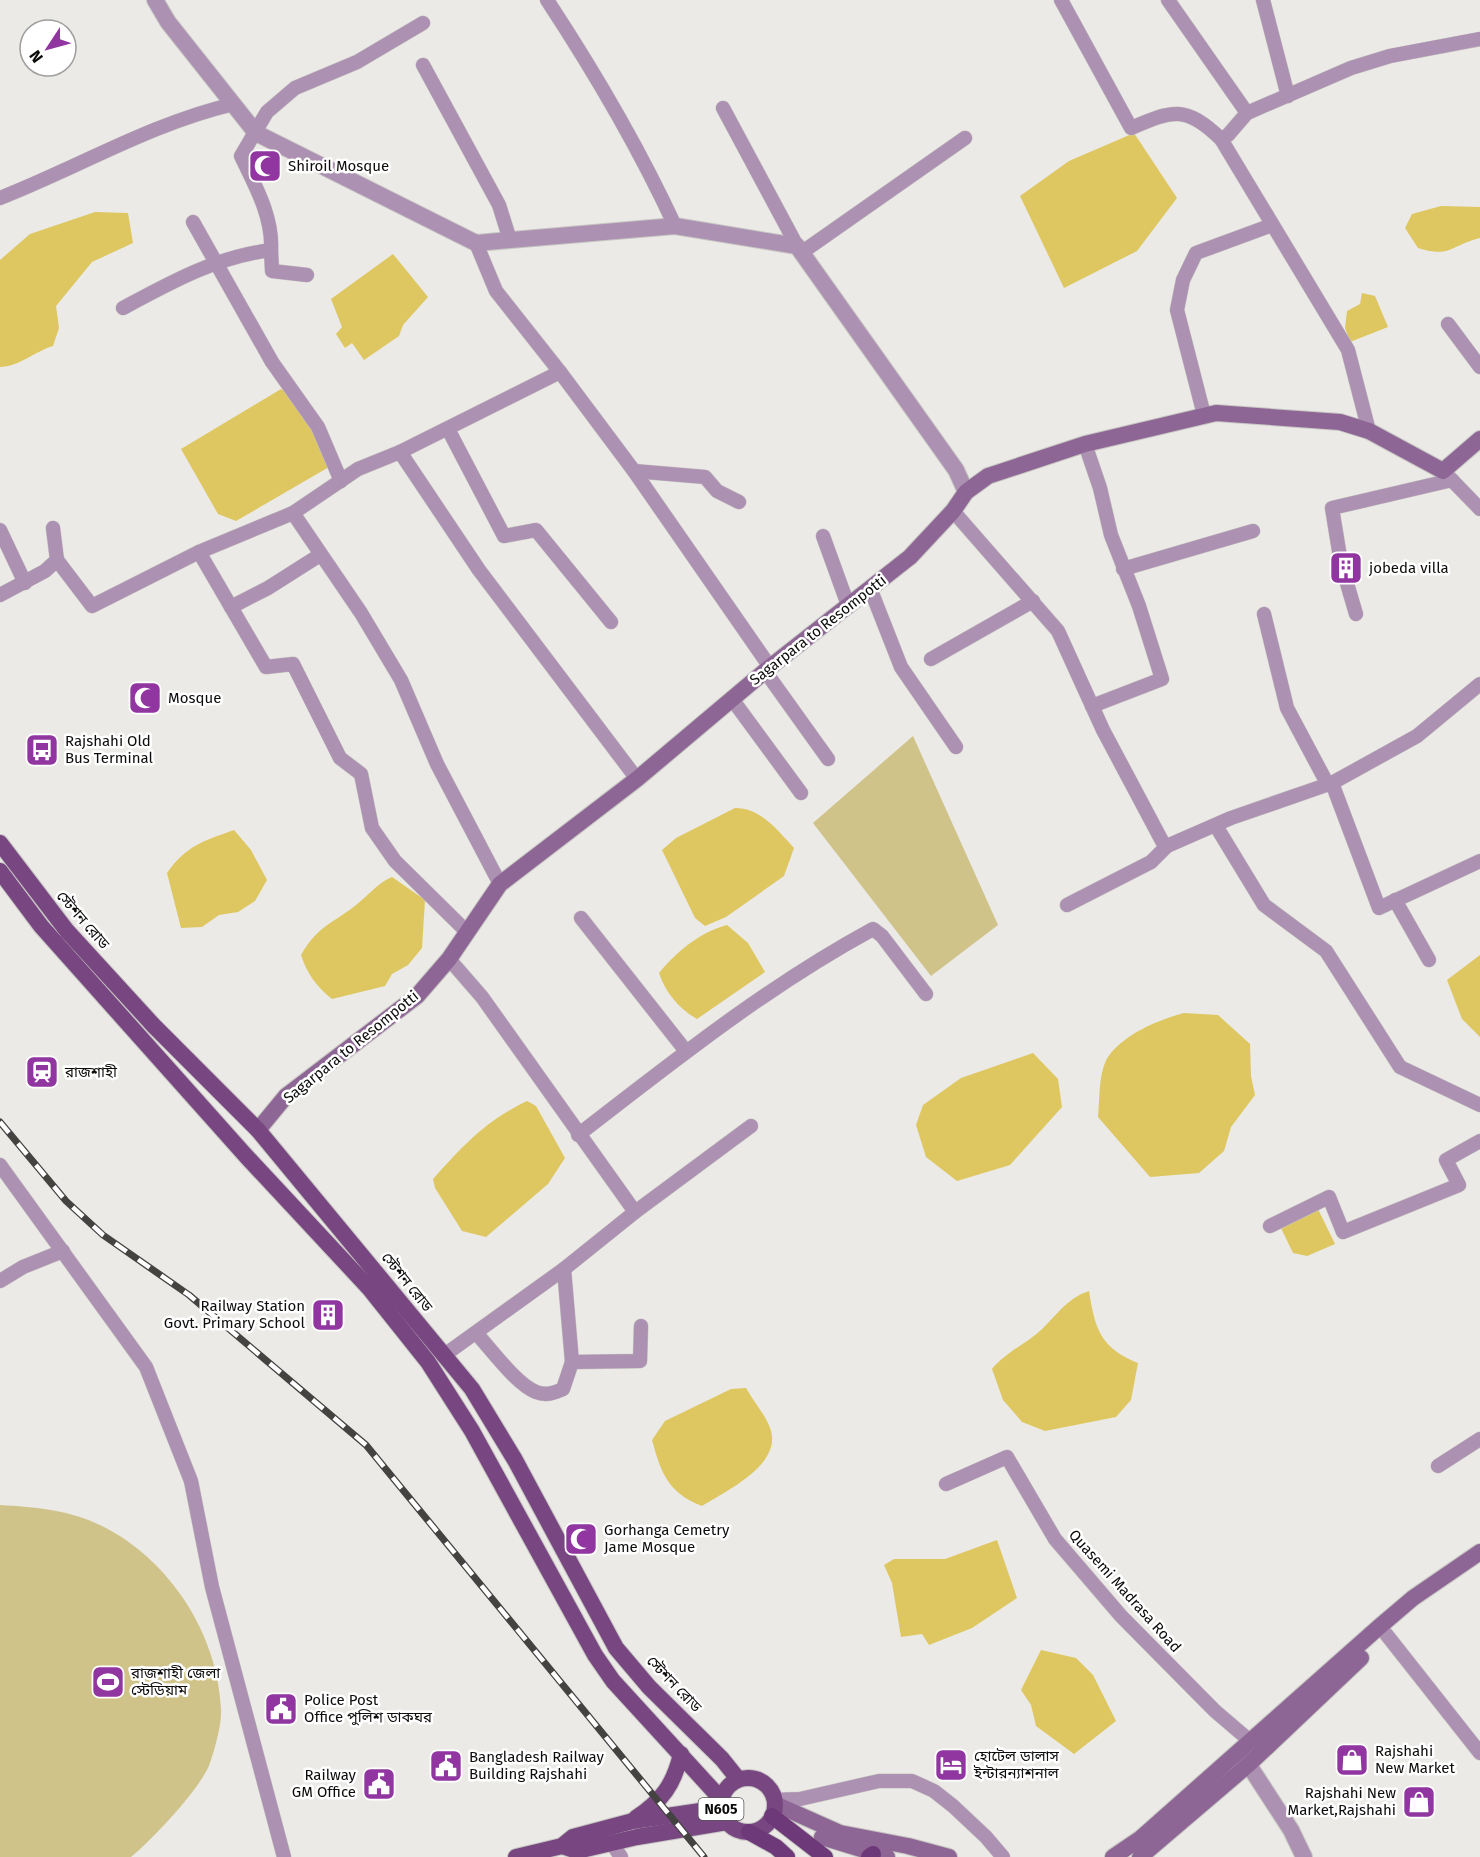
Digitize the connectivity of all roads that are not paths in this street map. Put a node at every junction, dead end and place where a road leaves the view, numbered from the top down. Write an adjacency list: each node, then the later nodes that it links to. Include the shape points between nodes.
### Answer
1 (155, 0): 10 (street)
2 (547, 0): 19 (street, via 604,87 646,162)
3 (1061, 0): 15 (street, via 1131,128 1173,112 1182,113)
4 (1168, 0): 12 (street)
5 (1263, 0): 9 (street)
6 (423, 23): 13 (street, via 357,62 295,88 267,112)
7 (1480, 39): 9 (street, via 1390,56)
8 (423, 65): 20 (street, via 500,205)
9 (1287, 96): 12 (street)
10 (234, 104): 13 (street); 16 (street, via 185,117)
11 (723, 108): 22 (street)
12 (1247, 114): 15 (street)
13 (256, 133): 21 (street); 23 (street, via 241,156 261,195)
14 (965, 138): 22 (street)
15 (1221, 139): 18 (street)
16 (0, 198)
17 (193, 222): 24 (street)
18 (1272, 225): 30 (street, via 1196,253 1183,280 1177,310); 32 (street, via 1348,350)
19 (675, 226): 20 (street); 22 (street)
20 (510, 240): 21 (street)
21 (476, 243): 29 (street, via 495,291)
22 (799, 249): 39 (street, via 956,470)
23 (271, 250): 24 (street); 25 (street, via 272,271)
24 (217, 262): 26 (street); 38 (street, via 272,362 318,427)
25 (307, 275)
26 (123, 308)
27 (1448, 324): 28 (street)
28 (1480, 367)
29 (560, 372): 31 (street); 36 (street)
30 (1204, 415): 32 (main road, Sagarpara to Resompotti, via 1340,422); 34 (main road, Sagarpara to Resompotti)
31 (448, 429): 35 (street); 60 (street, via 504,536 536,530)
32 (1369, 430): 37 (main road, Sagarpara to Resompotti)
33 (1480, 439): 37 (main road)
34 (1086, 444): 39 (main road, Sagarpara to Resompotti, via 988,476); 51 (street)
35 (400, 452): 38 (street, via 358,469); 68 (street, via 479,570)
36 (634, 471): 40 (street, via 705,477 717,491); 62 (street)
37 (1447, 476): 41 (street); 59 (street, via 1332,508 1341,563)
38 (341, 481): 43 (street)
39 (966, 492): 42 (main road, Sagarpara to Resompotti)
40 (739, 502)
41 (1480, 509)
42 (953, 511): 53 (main road, Sagarpara to Resompotti, via 910,557); 55 (street)
43 (293, 513): 48 (street); 49 (street)
44 (53, 528): 50 (street)
45 (0, 530): 52 (street)
46 (1253, 531): 51 (street)
47 (823, 536): 56 (street)
48 (199, 552): 50 (street, via 92,606); 57 (street)
49 (320, 555): 57 (street); 76 (street, via 401,680 437,764)
50 (57, 560): 52 (street)
51 (1123, 569): 65 (street, via 1162,679)
52 (25, 583): 54 (street)
53 (870, 588): 56 (main road, Sagarpara to Resompotti); 66 (street, via 901,667)
54 (0, 595)
55 (1033, 601): 61 (street); 65 (street, via 1058,631)
56 (848, 605): 62 (main road, Sagarpara to Resompotti)
57 (231, 608): 80 (street, via 266,667 293,664 340,758 361,774 372,828 395,861)
58 (1264, 614): 69 (street, via 1287,708)
59 (1356, 614)
60 (610, 622)
61 (931, 659)
62 (768, 669): 64 (main road, Sagarpara to Resompotti); 67 (street)
63 (1480, 684): 69 (street, via 1417,736)
64 (732, 699): 68 (main road, Sagarpara to Resompotti); 70 (street)
65 (1092, 706): 73 (street)
66 (956, 747)
67 (828, 759)
68 (637, 779): 76 (main road, Sagarpara to Resompotti)
69 (1330, 784): 71 (street); 77 (street, via 1379,908)
70 (801, 793)
71 (1216, 826): 73 (street); 85 (street, via 1264,905 1326,951 1400,1067)
72 (0, 843): 87 (main road, স্টেশন রোড, via 67,931 154,1026)
73 (1167, 846): 78 (street, via 1151,862)
74 (1480, 861): 77 (street)
75 (0, 871): 108 (main road, via 41,926 369,1288 428,1362 472,1431 595,1654 613,1681)
76 (500, 884): 80 (main road, Sagarpara to Resompotti)
77 (1395, 900): 82 (street)
78 (1067, 904)
79 (580, 918): 84 (street)
80 (467, 932): 81 (main road, Sagarpara to Resompotti)
81 (449, 959): 87 (main road, Sagarpara to Resompotti, via 417,996 286,1096); 88 (street, via 482,997)
82 (1429, 960)
83 (926, 994): 84 (street, via 873,929 780,983)
84 (685, 1050): 88 (street)
85 (1480, 1105)
86 (751, 1126): 91 (street)
87 (258, 1130): 98 (main road, স্টেশন রোড)
88 (578, 1135): 91 (street)
89 (1480, 1141): 92 (street, via 1446,1160 1459,1185 1343,1232 1329,1197)
90 (0, 1165): 93 (street)
91 (635, 1212): 94 (street)
92 (1270, 1226)
93 (63, 1251): 95 (street); 117 (street, via 146,1367 191,1481 212,1587)
94 (564, 1269): 97 (street); 99 (street)
95 (0, 1281)
96 (641, 1326): 99 (street, via 640,1361)
97 (476, 1333): 98 (street); 99 (street, via 535,1392 549,1395 563,1389)
98 (443, 1356): 109 (main road, স্টেশন রোড, via 472,1389 515,1460 616,1648)
99 (572, 1362)
100 (1480, 1439): 101 (street)
101 (1438, 1466)
102 (946, 1484): 106 (street, Quasemi Madrasa Road, via 1007,1457 1055,1539 1121,1616)
103 (1480, 1552): 106 (main road, via 1405,1605)
104 (1480, 1560): 105 (main road, via 1420,1602)
105 (1386, 1634): 106 (main road); 107 (street)
106 (1251, 1752): 124 (main road); 125 (main road); 126 (street)
107 (1480, 1753)
108 (681, 1754): 111 (main road); 112 (main road, via 675,1777 658,1801)
109 (738, 1779): 110 (main road, N605, via 757,1779 771,1791); 111 (main road, N605, via 730,1784)
110 (773, 1809): 113 (main road, N605, via 762,1827); 116 (main road, via 837,1844); 121 (highway, N605); 122 (main road, via 840,1833); 123 (street, via 879,1781 912,1781 953,1806)
111 (723, 1810): 112 (main road); 113 (main road, N605, via 741,1831); 114 (main road)
112 (633, 1821): 114 (main road)
113 (748, 1832): 120 (highway, N605)
114 (607, 1836): 115 (main road); 119 (street)
115 (592, 1846): 118 (main road, via 577,1851 562,1846)
116 (876, 1856)
117 (285, 1857)
118 (516, 1857)
119 (621, 1857)
120 (787, 1857)
121 (825, 1857)
122 (949, 1857)
123 (1003, 1857)
124 (1113, 1857)
125 (1140, 1857)
126 (1304, 1857)

